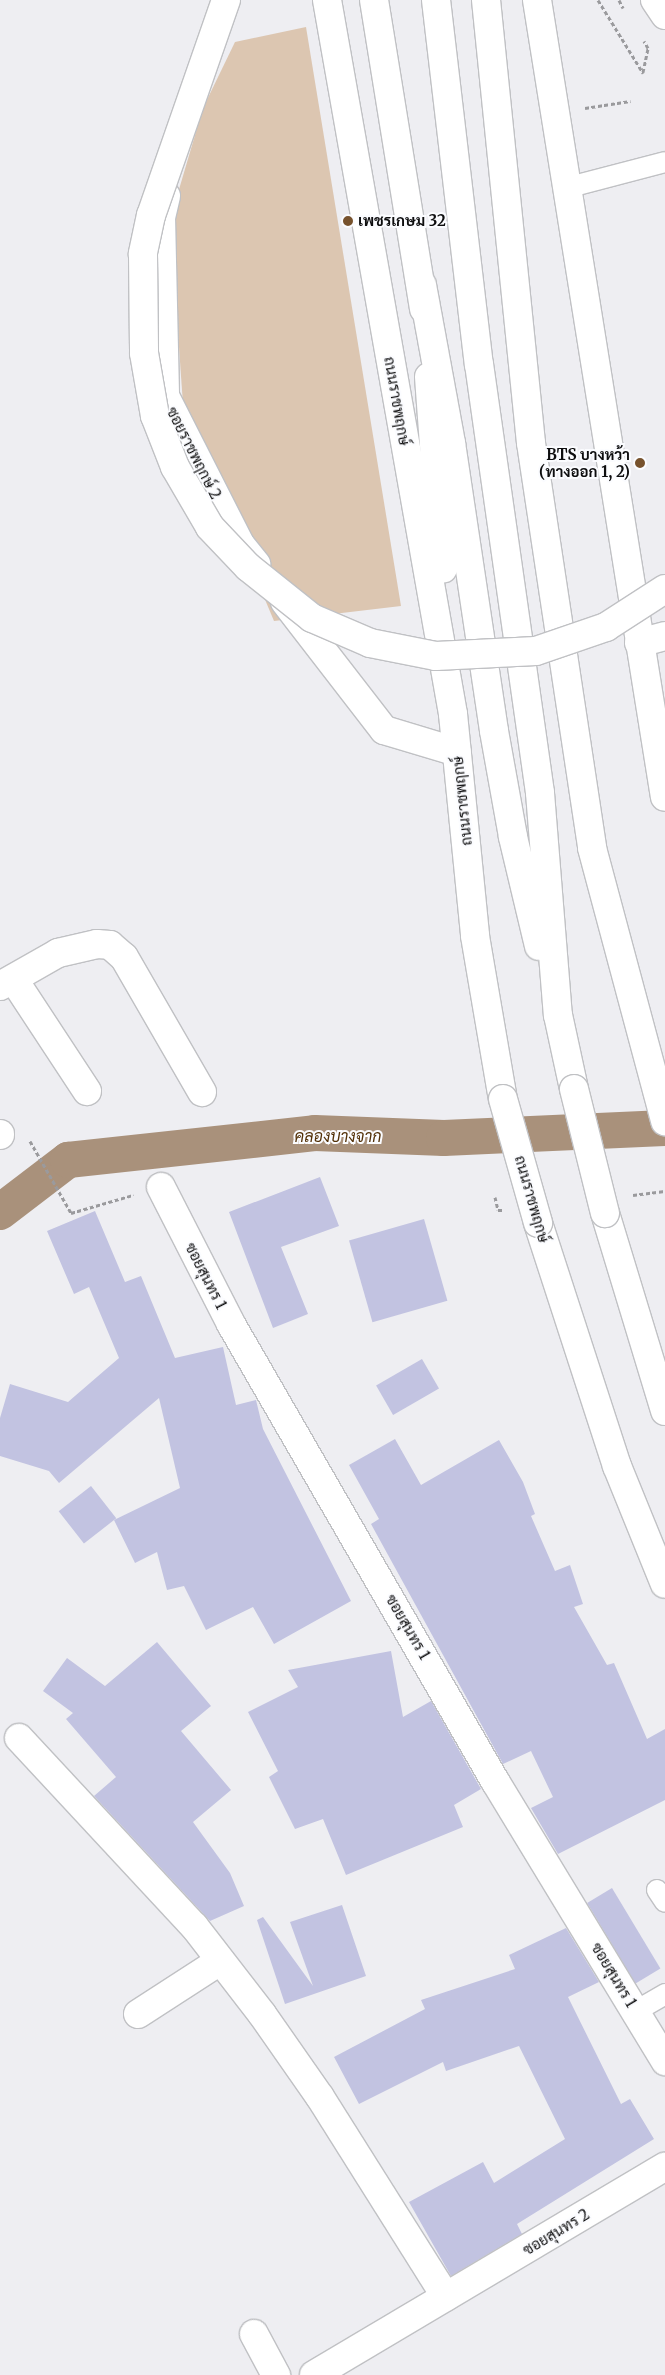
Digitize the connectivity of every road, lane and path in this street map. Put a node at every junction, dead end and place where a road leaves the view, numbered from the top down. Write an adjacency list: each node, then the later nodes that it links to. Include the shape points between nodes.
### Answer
1 (226, 0): 19 (main road, bridge, via 166,170 143,254 144,353 155,416 175,467 210,527 248,567 312,618 370,643 436,656 536,651 606,627)
2 (327, 0): 22 (main road, ถนนราชพฤกษ์)
3 (374, 0): 18 (main road)
4 (436, 0): 26 (main road, via 503,542 540,793)
5 (486, 0): 29 (main road, via 531,443 592,848)
6 (536, 0): 17 (main road)
7 (598, 0): 13 (path, via 643,73 648,48)
8 (619, 0): 11 (path)
9 (655, 0): 10 (main road)
10 (665, 15)
11 (628, 16)
12 (204, 20): 23 (main road, ซอยราชพฤกษ์ 2, via 161,217 165,396 240,544 384,730)
13 (638, 32)
14 (630, 101): 15 (path)
15 (582, 110)
16 (665, 162): 17 (lane)
17 (566, 188): 21 (main road)
18 (422, 285): 22 (main road); 26 (main road, via 451,443 513,837)
19 (665, 589)
20 (665, 636): 21 (main road)
21 (639, 643): 24 (main road)
22 (453, 714): 23 (main road, ถนนราชพฤกษ์)
23 (457, 752): 33 (main road, ถนนราชพฤกษ์, bridge, via 475,936 503,1099 538,1223 617,1466)
24 (665, 797)
25 (7, 983): 27 (main road); 28 (main road, via 58,954 97,944 110,945 124,957)
26 (558, 1015): 32 (main road, bridge, via 605,1213)
27 (87, 1091)
28 (202, 1092)
29 (665, 1121)
30 (0, 1134): 31 (path, via 19,1122 71,1213)
31 (161, 1187): 37 (main road, ซอยสุนทร 1, via 231,1324 495,1781)
32 (665, 1411)
33 (665, 1584)
34 (19, 1738): 35 (main road, via 194,1926)
35 (220, 1961): 38 (main road); 41 (main road, via 320,2098)
36 (665, 1994): 37 (lane)
37 (636, 2011): 39 (main road, ซอยสุนทร 1)
38 (138, 2014)
39 (665, 2061)
40 (665, 2167): 41 (main road, ซอยสุนทร 2)
41 (446, 2297): 44 (main road, ซอยสุนทร 2)
42 (254, 2334): 43 (main road)
43 (276, 2375)
44 (314, 2375)

